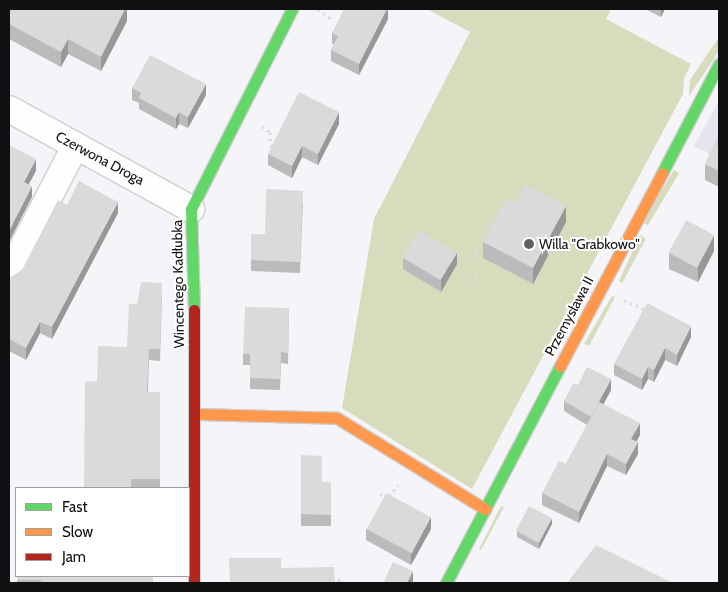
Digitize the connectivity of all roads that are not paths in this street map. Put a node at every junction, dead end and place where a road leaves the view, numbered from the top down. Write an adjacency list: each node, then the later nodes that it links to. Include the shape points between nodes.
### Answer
1 (292, 9): 5 (street, Wincentego Kadłubka)
2 (719, 64): 8 (street, Przemysława II)
3 (9, 109): 4 (street, Czerwona Droga)
4 (76, 145): 5 (street, Czerwona Droga); 6 (street)
5 (191, 209): 7 (street, Wincentego Kadłubka)
6 (9, 274)
7 (195, 414): 8 (street, via 337,418); 9 (street, Wincentego Kadłubka)
8 (485, 509): 10 (street, Przemysława II)
9 (194, 583)
10 (446, 583)

